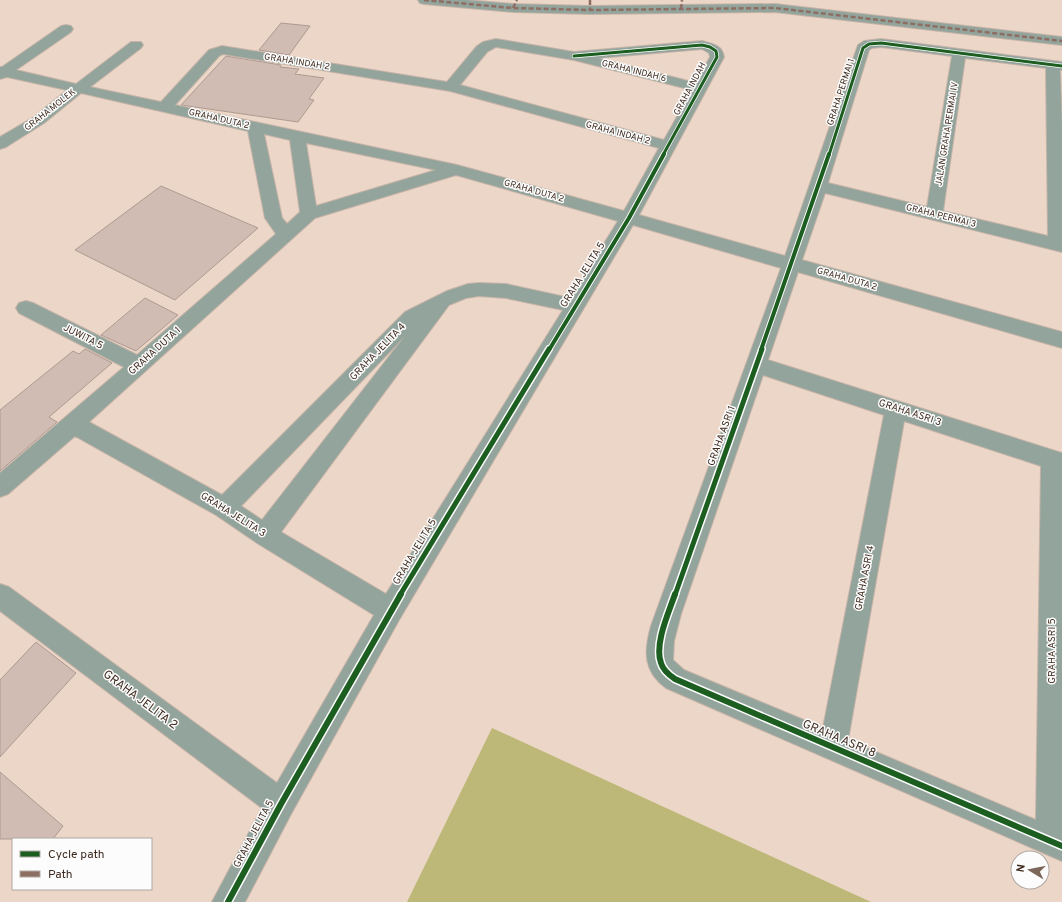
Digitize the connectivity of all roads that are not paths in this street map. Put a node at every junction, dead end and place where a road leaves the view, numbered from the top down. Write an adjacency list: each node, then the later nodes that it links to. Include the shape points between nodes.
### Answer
1 (424, 0): 2 (street, via 513,8)
2 (590, 5): 3 (street)
3 (682, 5): 5 (street, via 776,8)
4 (66, 29): 10 (street)
5 (1062, 41)
6 (136, 45): 12 (street, GRAHA MOLEK)
7 (959, 54): 9 (street, GRAHA PERMAI 1); 20 (street, GRAHA PERMAI 1, via 882,43 869,44 863,48); 22 (street, JALAN GRAHA PERMAI IV)
8 (574, 56): 11 (street, GRAHA INDAH 6, via 496,43 488,45); 13 (street, GRAHA INDAH 6); 13 (street, GRAHA INDAH, via 702,45 710,47 716,51 717,57)
9 (1058, 65): 25 (street)
10 (2, 72): 12 (street, GRAHA DUTA 2)
11 (451, 87): 14 (street, GRAHA INDAH 2, via 222,50 214,53); 18 (street, GRAHA INDAH 2)
12 (79, 88): 14 (street, GRAHA DUTA 2); 17 (street, GRAHA MOLEK, via 39,120)
13 (700, 88): 18 (street, GRAHA INDAH)
14 (165, 106): 15 (street, GRAHA DUTA 2)
15 (255, 128): 16 (street, GRAHA DUTA 2); 24 (street, via 274,218)
16 (297, 137): 19 (street, GRAHA DUTA 2); 21 (street)
17 (0, 144)
18 (668, 146): 23 (street, GRAHA INDAH)
19 (457, 170): 21 (street, GRAHA DUTA 1); 23 (street, GRAHA DUTA 2)
20 (819, 186): 22 (street, GRAHA PERMAI 3); 26 (street, GRAHA PERMAI 1)
21 (309, 214): 24 (street, GRAHA DUTA 1)
22 (934, 215): 25 (street, GRAHA PERMAI 3)
23 (629, 218): 26 (street, GRAHA DUTA 2); 28 (street, GRAHA JELITA 5)
24 (286, 235): 31 (street, GRAHA DUTA 1)
25 (1059, 246)
26 (793, 263): 30 (street, GRAHA DUTA 2); 32 (street, GRAHA ASRI 1)
27 (445, 299): 28 (street, GRAHA JELITA 4, via 469,290 498,290); 37 (street, GRAHA JELITA 4, via 412,317); 38 (street)
28 (574, 306): 40 (street, GRAHA JELITA 5)
29 (26, 308): 31 (street, JUWITA 5)
30 (1062, 340)
31 (139, 365): 34 (street, GRAHA DUTA 1)
32 (757, 366): 33 (street, GRAHA ASRI 3); 41 (street, GRAHA ASRI 1)
33 (896, 409): 35 (street, GRAHA ASRI 3); 42 (street, GRAHA ASRI 4)
34 (73, 424): 36 (street, GRAHA DUTA 1); 37 (street, GRAHA JELITA 3)
35 (1057, 461): 44 (street, GRAHA ASRI 5)
36 (4, 478)
37 (224, 508): 38 (street, GRAHA JELITA 3)
38 (265, 536): 40 (street, GRAHA JELITA 3)
39 (0, 596): 43 (street, GRAHA JELITA 2)
40 (390, 611): 43 (street, GRAHA JELITA 5)
41 (668, 614): 42 (street, GRAHA ASRI 8, via 659,649 662,668 675,679)
42 (833, 747): 44 (street, GRAHA ASRI 8)
43 (281, 804): 45 (street, GRAHA JELITA 5)
44 (1056, 844)
45 (228, 902)

